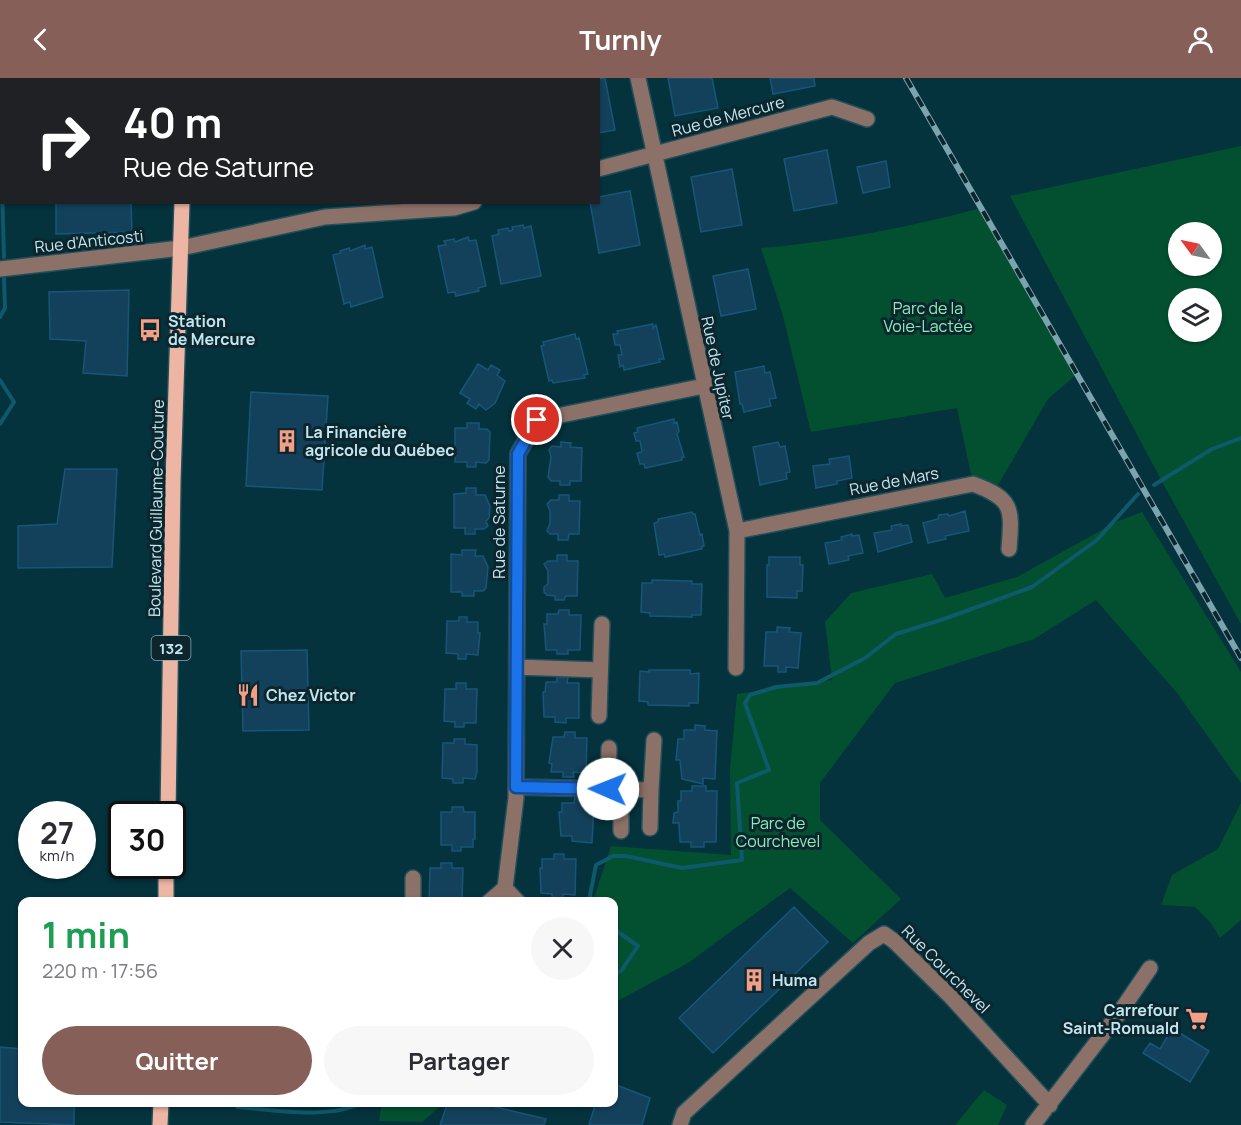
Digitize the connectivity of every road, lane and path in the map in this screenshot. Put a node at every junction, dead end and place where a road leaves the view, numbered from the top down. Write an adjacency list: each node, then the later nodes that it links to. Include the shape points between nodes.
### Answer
1 (638, 78): 3 (street, Rue de Jupiter)
2 (867, 119): 3 (street, Rue de Mercure, via 832,107)
3 (655, 154): 4 (street, Rue de Mercure); 9 (street, Rue de Jupiter)
4 (600, 168)
5 (182, 204): 7 (main road, Boulevard Guillaume-Couture / 132)
6 (467, 204): 7 (street, via 325,217)
7 (181, 248): 8 (street, Rue d'Anticosti); 22 (main road, Boulevard Guillaume-Couture / 132)
8 (0, 269)
9 (704, 386): 10 (street, Rue de Jupiter); 13 (street, Rue de Saturne, via 537,420 518,454)
10 (737, 531): 11 (street, Rue de Mars, via 973,484 1000,497 1012,514); 14 (street, Rue de Jupiter)
11 (1010, 549)
12 (602, 624): 15 (street)
13 (517, 667): 15 (street); 21 (street, Rue de Saturne)
14 (736, 668)
15 (600, 670): 16 (street)
16 (599, 716)
17 (654, 740): 20 (street)
18 (609, 748): 19 (street)
19 (615, 789): 20 (street); 21 (street); 24 (street)
20 (651, 790): 23 (street)
21 (516, 793): 27 (street, Rue de Saturne)
22 (168, 801)
23 (650, 828)
24 (621, 831)
25 (413, 878): 29 (street)
26 (166, 879): 28 (main road)
27 (505, 888): 30 (street); 31 (street)
28 (166, 897)
29 (413, 897)
30 (495, 897)
31 (513, 897)
32 (1150, 968): 33 (street)
33 (1050, 1105): 36 (street, Rue Courchevel, via 951,997 884,934 869,943 721,1078 684,1113); 37 (street); 38 (street)
34 (161, 1107): 35 (main road)
35 (160, 1125)
36 (680, 1125)
37 (1034, 1125)
38 (1045, 1125)

